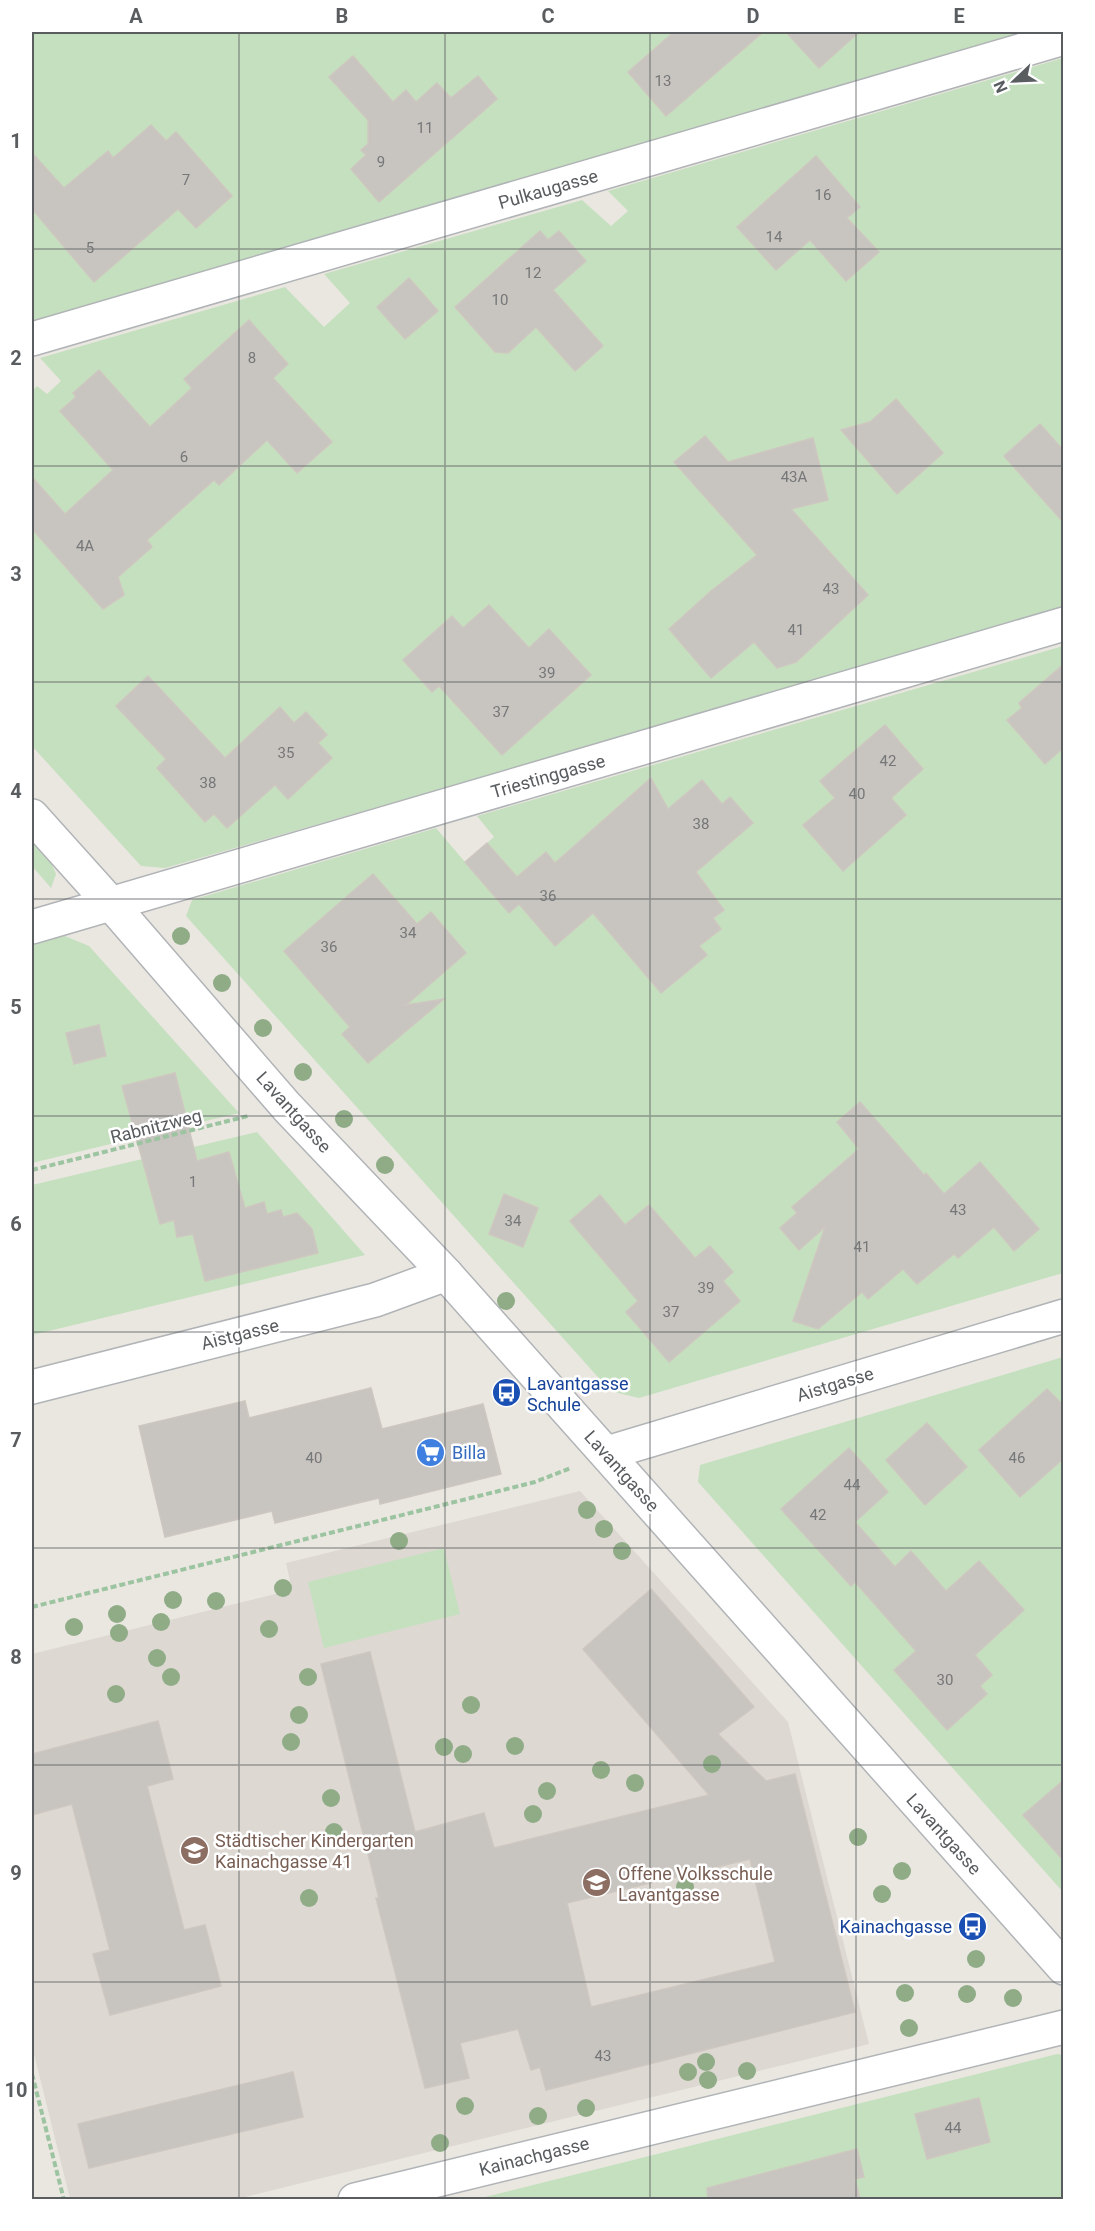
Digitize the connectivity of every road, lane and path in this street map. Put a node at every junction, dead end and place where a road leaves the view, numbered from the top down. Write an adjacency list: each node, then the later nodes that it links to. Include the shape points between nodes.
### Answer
1 (1064, 38): 2 (street, Pulkaugasse)
2 (32, 339)
3 (1064, 624): 5 (street, Triestinggasse)
4 (32, 816): 5 (street, Lavantgasse)
5 (112, 905): 6 (street, Triestinggasse); 7 (street, Lavantgasse)
6 (32, 927)
7 (287, 1107): 8 (path, Rabnitzweg); 9 (street, Lavantgasse)
8 (32, 1170)
9 (446, 1274): 11 (street, Aistgasse, via 375,1300); 12 (street, Lavantgasse)
10 (1064, 1316): 12 (street, Aistgasse)
11 (32, 1387)
12 (607, 1453): 13 (path, via 535,1482); 14 (street, Lavantgasse)
13 (32, 1607)
14 (1064, 1968)
15 (1064, 2028): 18 (street, Kainachgasse)
16 (32, 2074): 17 (path)
17 (64, 2199)
18 (355, 2199)

